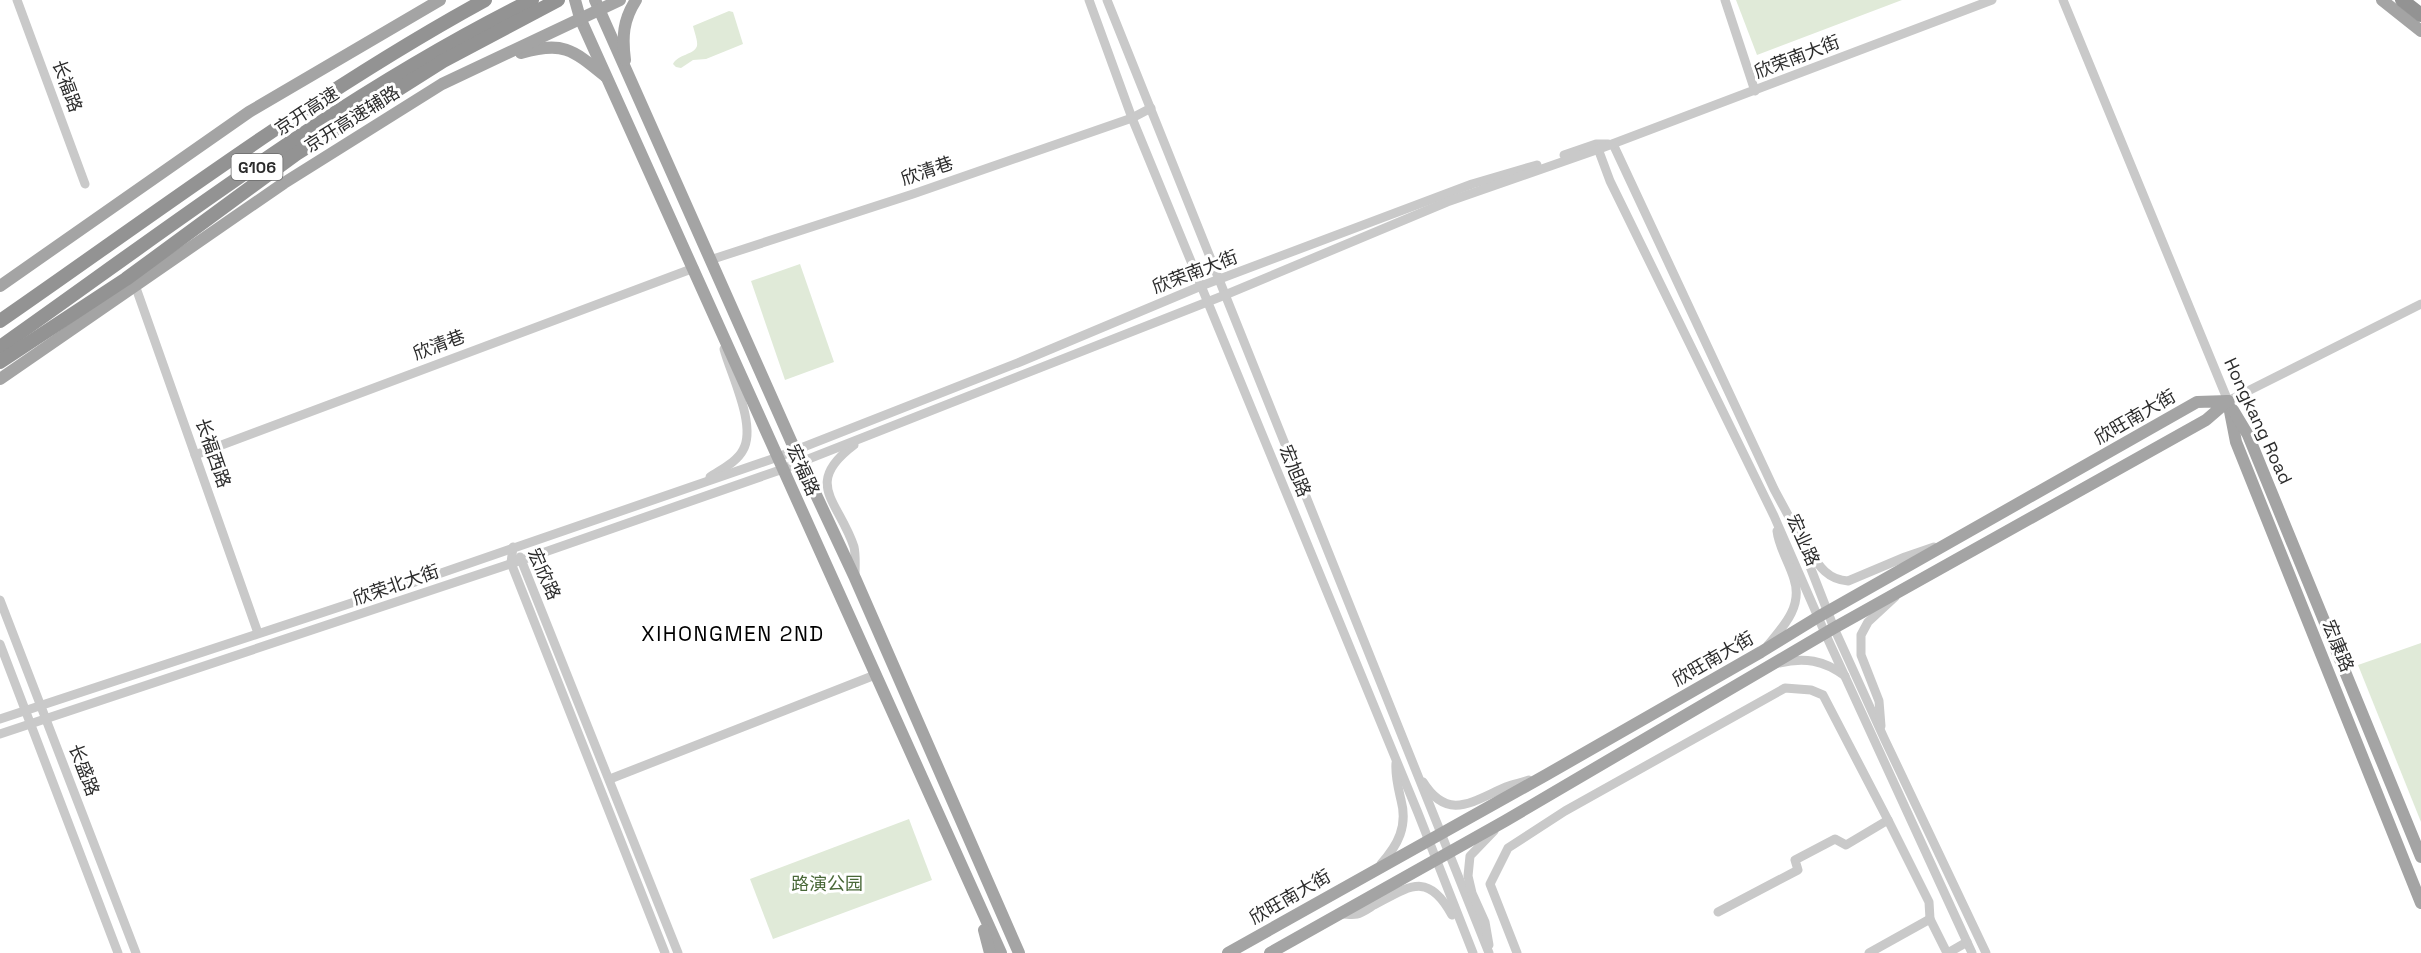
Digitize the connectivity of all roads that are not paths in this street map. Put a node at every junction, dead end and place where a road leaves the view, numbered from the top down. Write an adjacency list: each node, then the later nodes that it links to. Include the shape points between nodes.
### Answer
1 (17, 0): 28 (street, 长福路)
2 (440, 0): 33 (main road, via 249,112)
3 (485, 0): 38 (highway, 京开高速 / G106, via 417,37 297,114)
4 (558, 0): 16 (highway)
5 (575, 0): 18 (main road, 宏福路)
6 (620, 0): 15 (main road, 京开高速辅路)
7 (636, 0): 21 (main road, via 623,28)
8 (1089, 0): 25 (street, 宏旭路)
9 (1107, 0): 24 (street, 宏旭路)
10 (1725, 0): 23 (street)
11 (1992, 0): 23 (street, 欣荣南大街)
12 (2063, 0): 43 (street, Hongkang Road)
13 (2382, 0): 19 (main road)
14 (2402, 0): 17 (highway)
15 (597, 5): 18 (main road, 京开高速辅路); 21 (main road, 宏福路)
16 (529, 6): 40 (highway, 京开高速 / G106, via 427,56 308,130); 41 (highway, via 296,154 126,279)
17 (2421, 15)
18 (580, 18): 20 (main road, 京开高速辅路); 22 (main road, 宏福路)
19 (2421, 31)
20 (487, 63): 22 (main road, via 536,49 560,47 586,60); 32 (main road, 京开高速辅路, via 442,84 284,183)
21 (626, 70): 29 (main road, 宏福路)
22 (608, 78): 30 (main road, 宏福路)
23 (1755, 91): 26 (street, 欣荣南大街)
24 (1152, 108): 25 (street, 欣清巷); 31 (street, 宏旭路)
25 (1132, 118): 29 (street, 欣清巷); 34 (street, 宏旭路)
26 (1613, 144): 27 (street, 欣荣南大街); 51 (street, 宏业路, via 1774,489)
27 (1597, 147): 31 (street, 欣荣南大街, via 1472,184); 35 (street, 欣荣南大街, via 1448,202); 50 (street, 宏业路)
28 (85, 183)
29 (710, 260): 46 (main road, 宏福路)
30 (694, 268): 39 (main road, 宏福路); 45 (street, 欣清巷)
31 (1219, 280): 34 (street, 欣荣南大街); 35 (street, 宏旭路)
32 (135, 285): 42 (main road, 京开高速辅路); 45 (street, 长福西路)
33 (0, 286)
34 (1201, 286): 36 (street, 宏旭路); 46 (street, 欣荣南大街)
35 (1225, 295): 36 (street, 欣荣南大街); 74 (street, 宏旭路)
36 (1207, 301): 44 (street, 欣荣南大街); 75 (street, 宏旭路)
37 (2421, 304): 43 (street)
38 (0, 321)
39 (718, 324): 47 (main road, 宏福路); 49 (street, via 745,412 747,432 744,450)
40 (0, 347)
41 (0, 362)
42 (0, 379)
43 (2228, 401): 52 (main road, 欣旺南大街, via 2197,402); 57 (main road, 欣旺南大街, via 2206,420); 82 (main road, Hongkang Road, via 2248,435); 85 (main road, 宏康路, via 2236,442)
44 (863, 438): 46 (street, 欣荣南大街); 56 (street, via 836,458 827,480 855,549)
45 (195, 454): 61 (street, 长福西路)
46 (798, 456): 47 (street, 欣荣北大街); 48 (street, 欣荣北大街); 56 (main road, 宏福路)
47 (777, 457): 48 (main road, 宏福路); 49 (street, 欣荣北大街)
48 (783, 469): 54 (street, 欣荣北大街); 65 (main road, 宏福路)
49 (702, 483): 53 (street, 欣荣北大街)
50 (1774, 516): 59 (street, 宏业路); 63 (street, via 1779,543 1797,592 1788,621)
51 (1796, 528): 52 (street, via 1821,570 1838,581 1860,577); 59 (street, 宏业路)
52 (1953, 540): 59 (main road, 欣旺南大街)
53 (513, 547): 54 (street, 宏欣路); 55 (street, 宏欣路); 61 (street, 欣荣北大街)
54 (522, 560): 55 (street, 欣荣北大街); 77 (street, 宏欣路)
55 (511, 564): 70 (street, 欣荣北大街); 93 (street, 宏欣路)
56 (855, 578): 97 (main road, 宏福路)
57 (1903, 589): 60 (main road, 欣旺南大街); 73 (street, via 1861,635 1862,655 1879,700)
58 (0, 600): 67 (street, 长盛路)
59 (1823, 614): 60 (street, 宏业路); 63 (main road, 欣旺南大街)
60 (1829, 630): 64 (main road, 欣旺南大街); 66 (street, 宏业路); 73 (street, 宏业路)
61 (258, 633): 67 (street, 欣荣北大街)
62 (0, 644): 68 (street, 长盛路)
63 (1761, 652): 76 (main road, 欣旺南大街)
64 (1768, 666): 66 (street, via 1812,660 1830,665); 79 (main road, 欣旺南大街)
65 (875, 675): 77 (street); 84 (main road, 宏福路)
66 (1846, 677): 73 (street, 宏业路)
67 (42, 707): 68 (street, 欣荣北大街); 70 (street, 长盛路)
68 (26, 712): 69 (street, 欣荣北大街); 71 (street, 长盛路)
69 (0, 719)
70 (47, 720): 71 (street, 欣荣北大街); 92 (street, 长盛路)
71 (31, 725): 72 (street, 欣荣北大街); 91 (street, 长盛路)
72 (0, 734)
73 (1880, 738): 89 (street, 宏业路); 105 (street, 宏业路)
74 (1409, 759): 76 (street, via 1428,791 1443,803 1460,807); 80 (street, 宏旭路)
75 (1397, 760): 80 (street, 宏旭路); 83 (street, via 1401,837)
76 (1546, 775): 80 (main road, 欣旺南大街)
77 (610, 779): 94 (street, 宏欣路)
78 (1888, 820): 86 (street, via 1846,845 1835,839 1795,860 1798,870); 88 (street, via 1929,902); 101 (street, via 1823,695 1785,688 1565,811 1508,848 1490,884)
79 (1505, 821): 81 (main road, 欣旺南大街); 100 (street, via 1470,856 1468,876 1485,922)
80 (1434, 836): 81 (street, 宏旭路); 83 (main road, 欣旺南大街)
81 (1442, 856): 87 (main road, 欣旺南大街); 90 (street, 宏旭路); 100 (street, 宏旭路)
82 (2421, 857)
83 (1379, 867): 98 (main road, 欣旺南大街)
84 (977, 900): 95 (main road); 96 (main road, 宏福路)
85 (2421, 903)
86 (1718, 912)
87 (1341, 914): 90 (street, via 1358,914 1403,890 1428,887 1444,899); 99 (main road, 欣旺南大街)
88 (1930, 919): 102 (street); 103 (street)
89 (1967, 942): 103 (street); 104 (street, 宏业路)
90 (1471, 949)
91 (118, 953)
92 (136, 953)
93 (665, 953)
94 (678, 953)
95 (990, 953)
96 (1000, 953)
97 (1019, 953)
98 (1228, 953)
99 (1270, 953)
100 (1489, 953)
101 (1518, 953)
102 (1869, 953)
103 (1948, 953)
104 (1972, 953)
105 (1986, 953)

